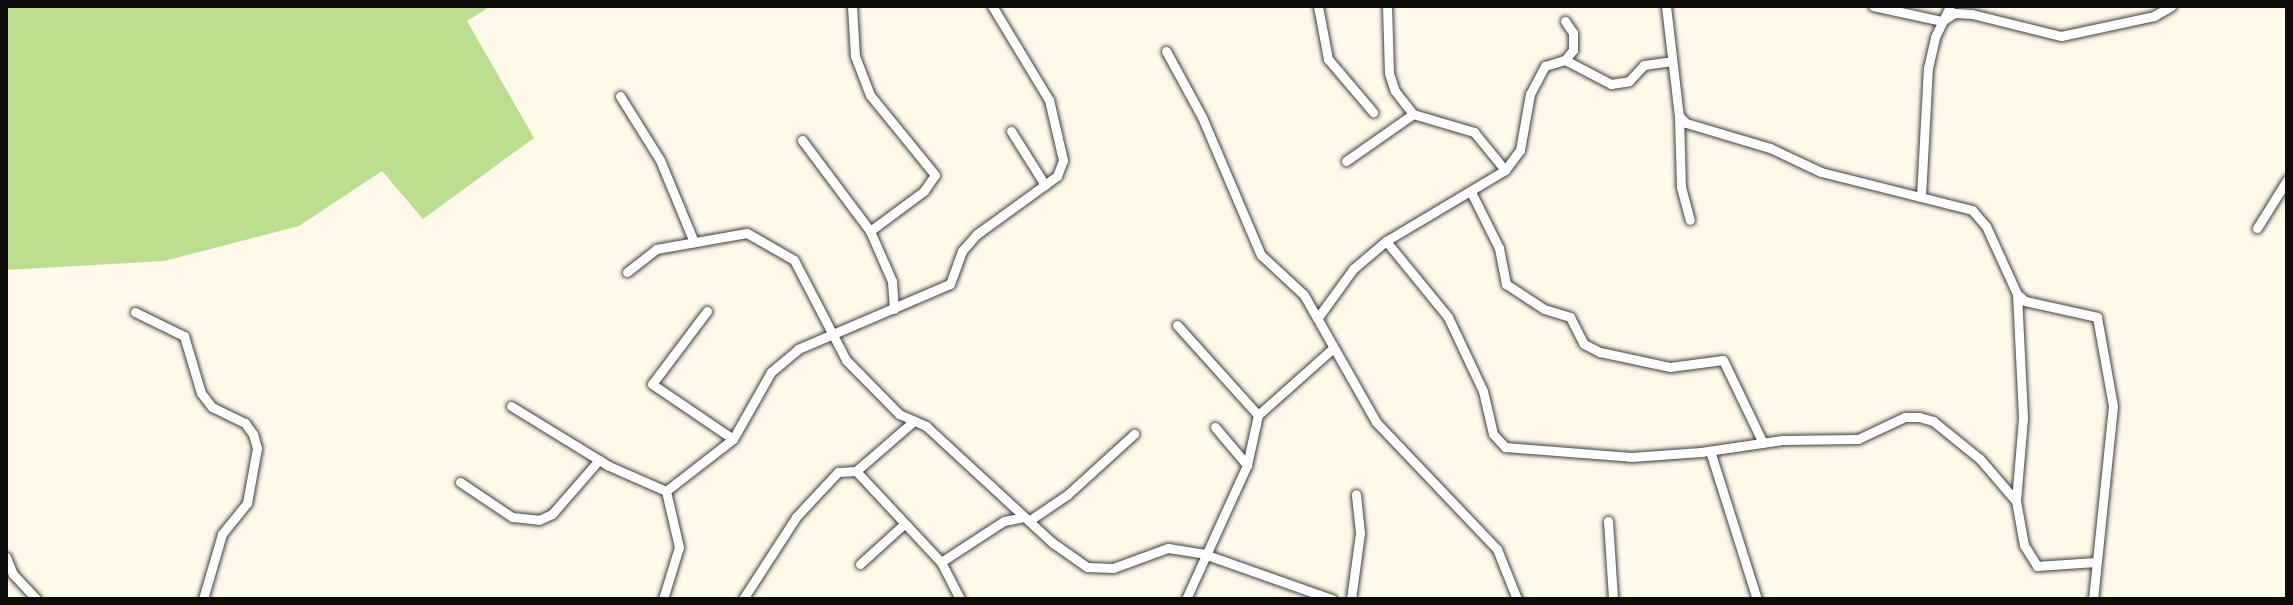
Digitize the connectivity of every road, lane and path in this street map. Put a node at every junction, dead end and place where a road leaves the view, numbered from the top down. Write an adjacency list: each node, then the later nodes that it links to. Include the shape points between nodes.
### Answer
1 (852, 6): 28 (street, via 855,56 870,95 935,175 924,191)
2 (992, 6): 23 (street, via 1049,100 1063,160 1057,176)
3 (1318, 6): 15 (street, via 1328,59)
4 (1387, 6): 16 (street, via 1389,73)
5 (1666, 6): 13 (street)
6 (1873, 6): 10 (street)
7 (1950, 6): 10 (street)
8 (2171, 6): 10 (street, via 2154,16 2061,36 1972,14 1955,13)
9 (1565, 21): 12 (street, via 1573,33 1573,50)
10 (1942, 21): 25 (street, via 1928,68)
11 (1166, 51): 36 (street, via 1202,117 1251,241)
12 (1565, 60): 13 (street, via 1611,84 1629,81 1644,65); 21 (street, via 1545,66 1520,150)
13 (1672, 61): 17 (street)
14 (620, 96): 30 (street, via 660,160)
15 (1373, 112)
16 (1413, 114): 20 (street); 21 (street, via 1474,132)
17 (1679, 116): 25 (street, via 1821,172); 26 (street, via 1681,187)
18 (1011, 131): 23 (street)
19 (802, 140): 28 (street)
20 (1346, 161)
21 (1505, 170): 24 (street)
22 (2287, 180): 27 (street)
23 (1045, 185): 33 (street, via 977,234 962,251 950,284)
24 (1472, 194): 29 (street); 46 (street, via 1499,248 1506,284 1544,309 1570,317 1584,344 1600,352 1670,367 1723,360)
25 (1921, 196): 32 (street, via 1972,210 1986,226)
26 (1690, 220)
27 (2257, 228)
28 (870, 231): 33 (street, via 892,281)
29 (1386, 241): 36 (street, via 1353,269); 47 (street, via 1418,285 1437,300 1464,346 1497,442 1631,457)
30 (694, 242): 31 (street, via 656,249); 38 (street, via 747,233 781,251 794,260)
31 (627, 272)
32 (2017, 294): 54 (street, via 2023,418); 61 (street, via 2048,307 2088,311 2097,317 2104,339 2113,406)
33 (894, 309): 38 (street)
34 (707, 311): 45 (street, via 652,384)
35 (135, 312): 65 (street, via 184,336 201,393 212,407 245,423 257,448 247,503 222,534)
36 (1319, 316): 39 (street)
37 (1177, 325): 41 (street)
38 (835, 338): 42 (street, via 846,360 899,414); 45 (street, via 798,349 771,372)
39 (1331, 350): 41 (street); 71 (street, via 1376,422 1497,549)
40 (511, 406): 48 (street)
41 (1258, 415): 49 (street)
42 (914, 421): 50 (street); 55 (street)
43 (1215, 427): 49 (street)
44 (1134, 434): 55 (street, via 1067,495)
45 (733, 439): 52 (street)
46 (1763, 443): 47 (street); 54 (street, via 1858,439 1905,417 1919,417 1933,421 1980,459)
47 (1710, 451): 73 (street)
48 (599, 460): 51 (street, via 552,514 539,520 512,517); 52 (street)
49 (1247, 465): 58 (street)
50 (856, 471): 57 (street); 63 (street, via 838,472 796,517)
51 (460, 482)
52 (666, 491): 66 (street, via 679,547)
53 (1356, 494): 70 (street, via 1360,533)
54 (2016, 501): 61 (street, via 2024,545 2037,566)
55 (1027, 518): 58 (street, via 1087,567 1113,568 1168,548); 60 (street, via 1004,521)
56 (1608, 521): 72 (street)
57 (903, 525): 60 (street); 62 (street)
58 (1204, 554): 68 (street); 69 (street)
59 (6, 557): 64 (street, via 13,574)
60 (941, 562): 67 (street)
61 (2095, 562): 74 (street)
62 (860, 564)
63 (745, 598)
64 (36, 599)
65 (203, 599)
66 (663, 599)
67 (960, 599)
68 (1186, 599)
69 (1332, 599)
70 (1351, 599)
71 (1517, 599)
72 (1613, 599)
73 (1757, 599)
74 (2093, 599)

